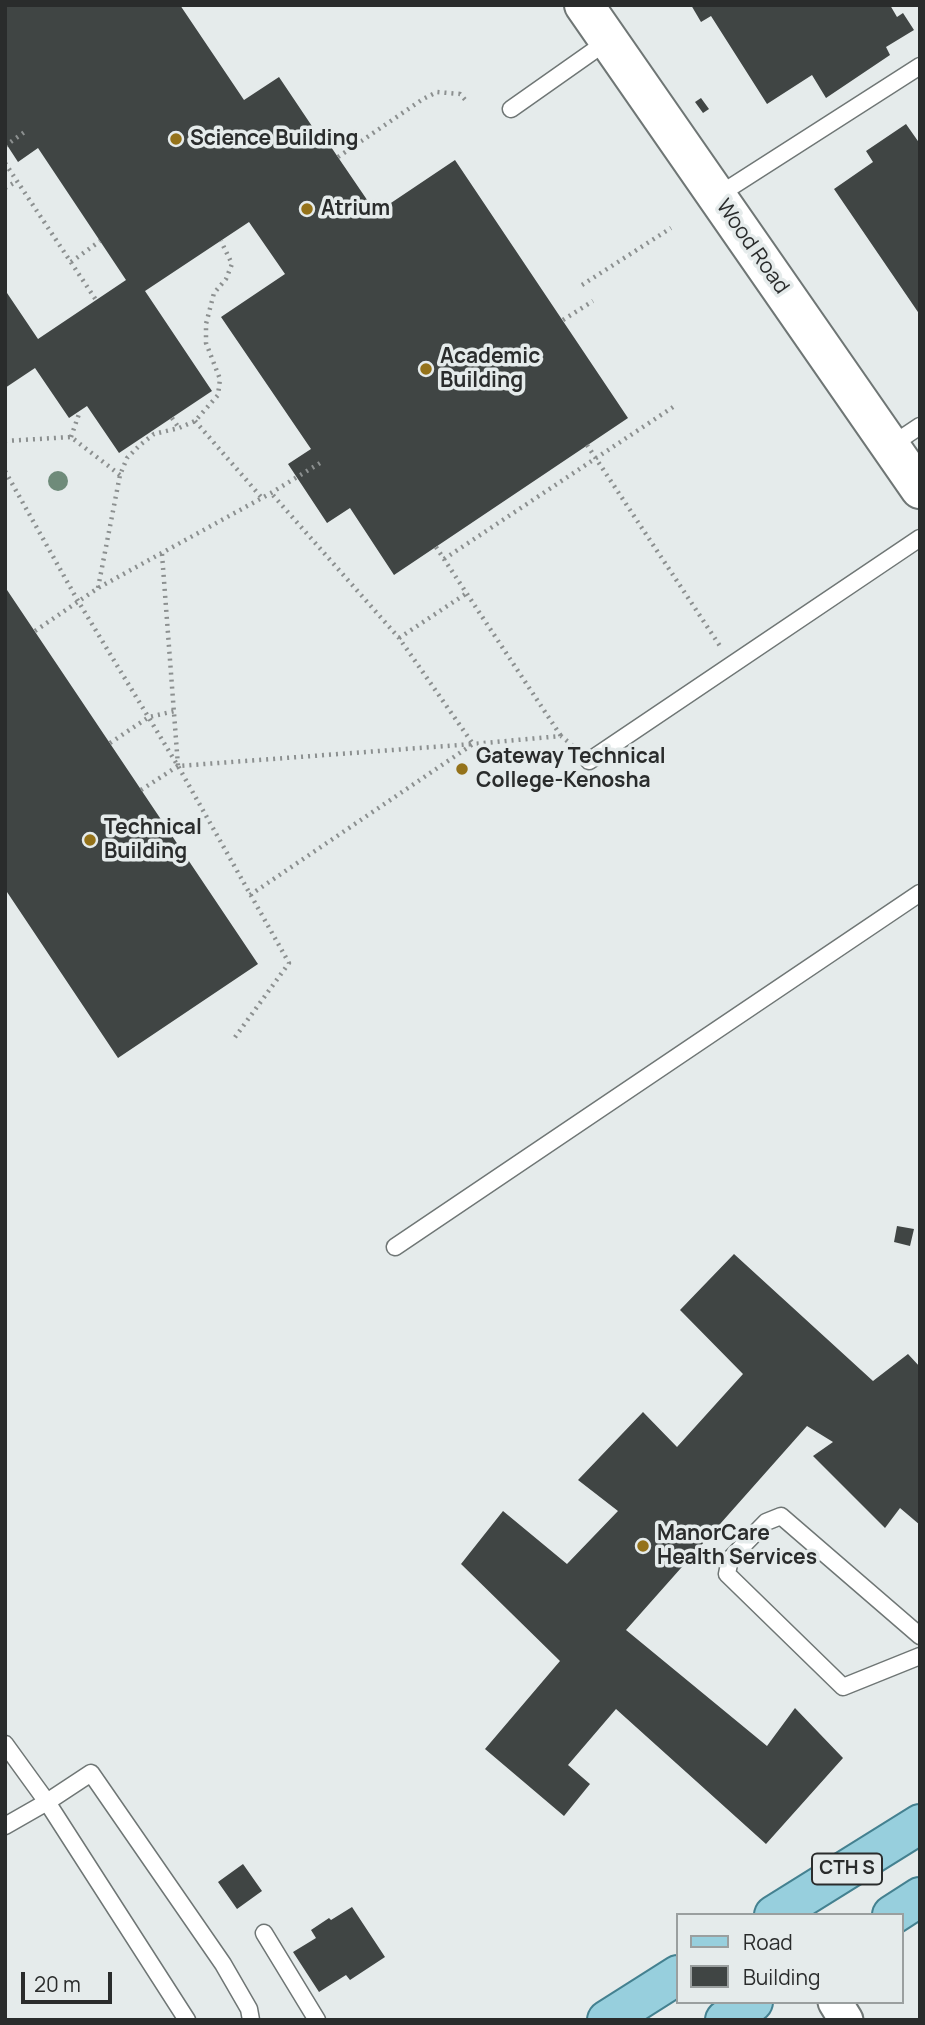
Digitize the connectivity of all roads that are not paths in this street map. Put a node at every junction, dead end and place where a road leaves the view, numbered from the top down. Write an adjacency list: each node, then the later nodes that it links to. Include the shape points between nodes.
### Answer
1 (584, 5): 2 (street, Wood Road)
2 (609, 40): 4 (lane); 5 (street, Wood Road)
3 (920, 66): 5 (lane)
4 (511, 108)
5 (717, 196): 6 (street, Wood Road)
6 (905, 436): 7 (street, Wood Road)
7 (920, 489)
8 (920, 538): 9 (lane)
9 (589, 761)
10 (920, 893): 11 (lane)
11 (395, 1247)
12 (920, 1636): 13 (lane, via 781,1516 766,1522 730,1559 727,1574 843,1687)
13 (920, 1656)
14 (5, 1744): 15 (lane)
15 (47, 1802): 17 (lane); 25 (lane); 26 (lane, via 90,1773 223,1964)
16 (920, 1824): 19 (main road, CTH S)
17 (5, 1826)
18 (920, 1897): 20 (main road, CTH S)
19 (777, 1913)
20 (895, 1913)
21 (264, 1933): 27 (lane)
22 (676, 1976): 28 (main road)
23 (749, 2004): 29 (main road)
24 (836, 2004): 30 (street)
25 (187, 2020)
26 (251, 2020)
27 (317, 2020)
28 (607, 2020)
29 (725, 2020)
30 (846, 2020)

